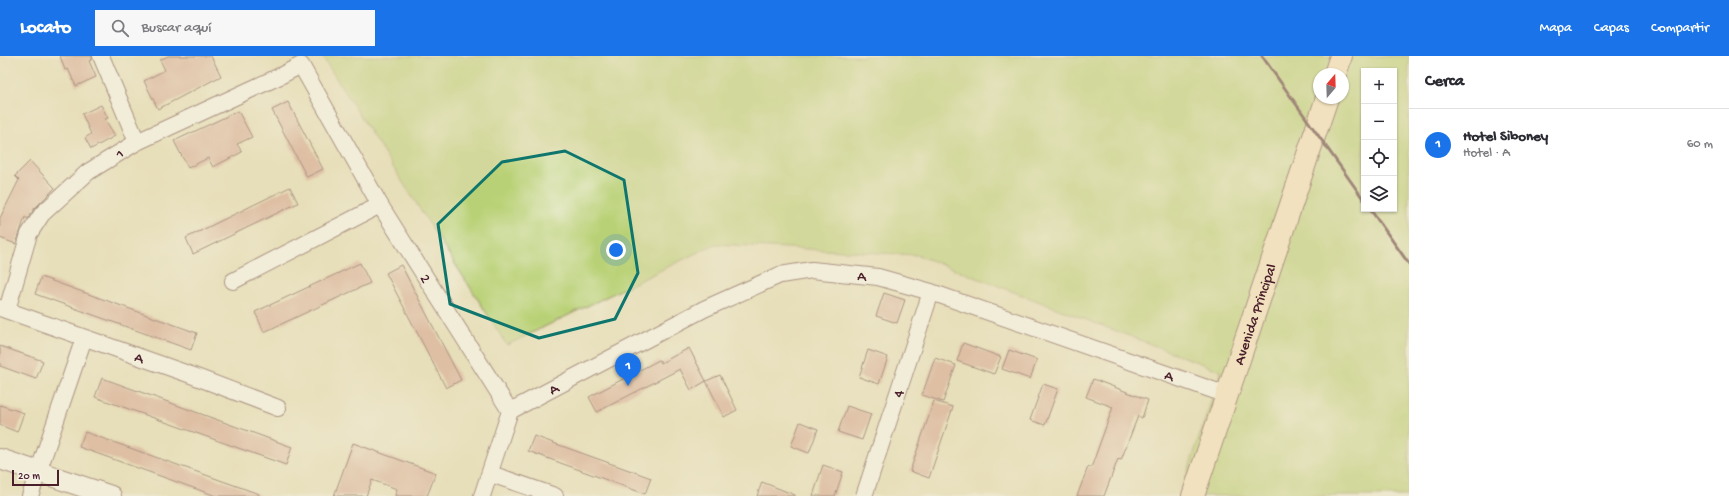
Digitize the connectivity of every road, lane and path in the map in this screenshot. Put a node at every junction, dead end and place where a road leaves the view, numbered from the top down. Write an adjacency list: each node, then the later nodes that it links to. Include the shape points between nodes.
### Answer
1 (101, 56): 6 (street)
2 (1341, 56): 4 (main road)
3 (301, 65): 6 (street, 1); 7 (street, 2)
4 (1337, 68)
5 (1325, 104): 12 (main road, Avenida Principal)
6 (138, 142): 10 (street, 1, via 88,172 42,214 29,234)
7 (380, 205): 8 (street); 14 (street, 2)
8 (233, 281)
9 (931, 292): 12 (street, A); 14 (street, A, via 878,277 812,270 780,274 704,309); 22 (street, 4)
10 (4, 309): 11 (street, A)
11 (84, 338): 13 (street, A); 16 (street)
12 (1227, 395): 23 (main road, Avenida Principal)
13 (278, 408)
14 (510, 411): 17 (street)
15 (0, 459): 16 (street)
16 (38, 471): 18 (street); 19 (street)
17 (491, 474): 20 (street); 21 (street)
18 (30, 496)
19 (111, 496)
20 (482, 496)
21 (555, 496)
22 (864, 496)
23 (1193, 496)

